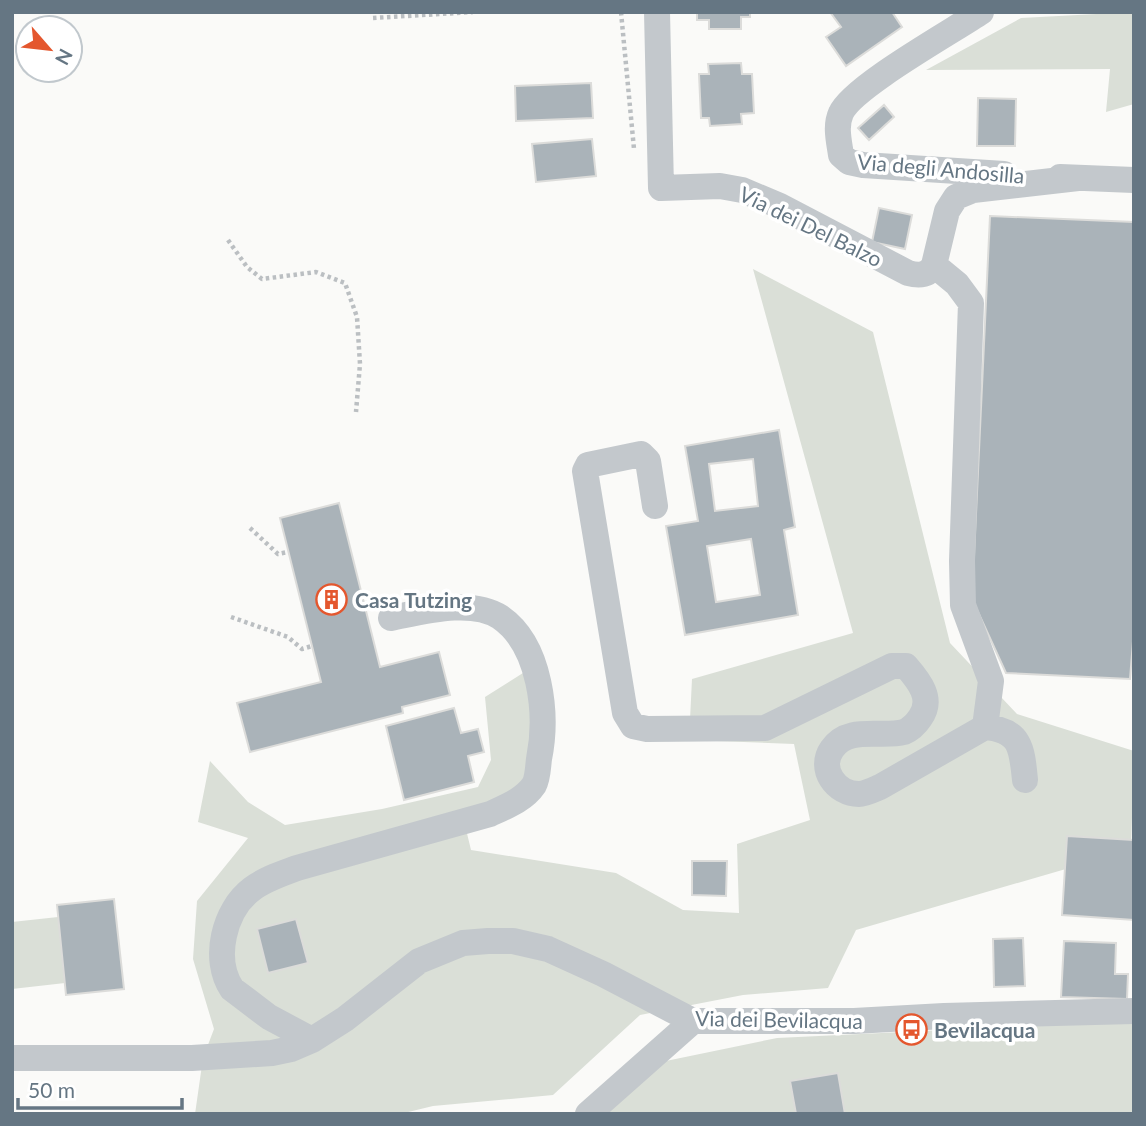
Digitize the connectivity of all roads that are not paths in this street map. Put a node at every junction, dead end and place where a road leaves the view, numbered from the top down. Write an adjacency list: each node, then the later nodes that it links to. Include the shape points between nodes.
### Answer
1 (657, 12): 5 (street, Via dei Del Balzo, via 661,187 742,190 908,273 926,274)
2 (981, 12): 3 (street, Via degli Andosilla, via 852,97 838,123 841,155 863,165)
3 (1078, 178): 4 (street, Via degli Andosilla); 5 (street, via 973,190 956,197 947,211)
4 (1134, 180)
5 (934, 265): 8 (street, via 971,303 963,605 991,681)
6 (656, 506): 8 (street, via 648,461 641,454 588,465 584,471 625,713 633,726 765,728 892,666 906,666 920,681 926,697 926,711 916,725 905,732 840,740 826,764 830,779 843,790 861,795)
7 (391, 618): 12 (street, via 466,606 499,616 533,662 544,724 538,763 534,784 516,802 489,814 297,868 269,878 241,899 223,940 224,966 232,989 269,1017)
8 (985, 727): 9 (street, via 1014,736 1022,750)
9 (1025, 780)
10 (1134, 1011): 11 (street, Via dei Bevilacqua, via 854,1021)
11 (693, 1021): 12 (street, Via dei Bevilacqua, via 559,953 534,944 488,941 463,943 419,961); 14 (street)
12 (312, 1040): 13 (street, Via dei Bevilacqua, via 272,1053 234,1056)
13 (12, 1058)
14 (588, 1114)

